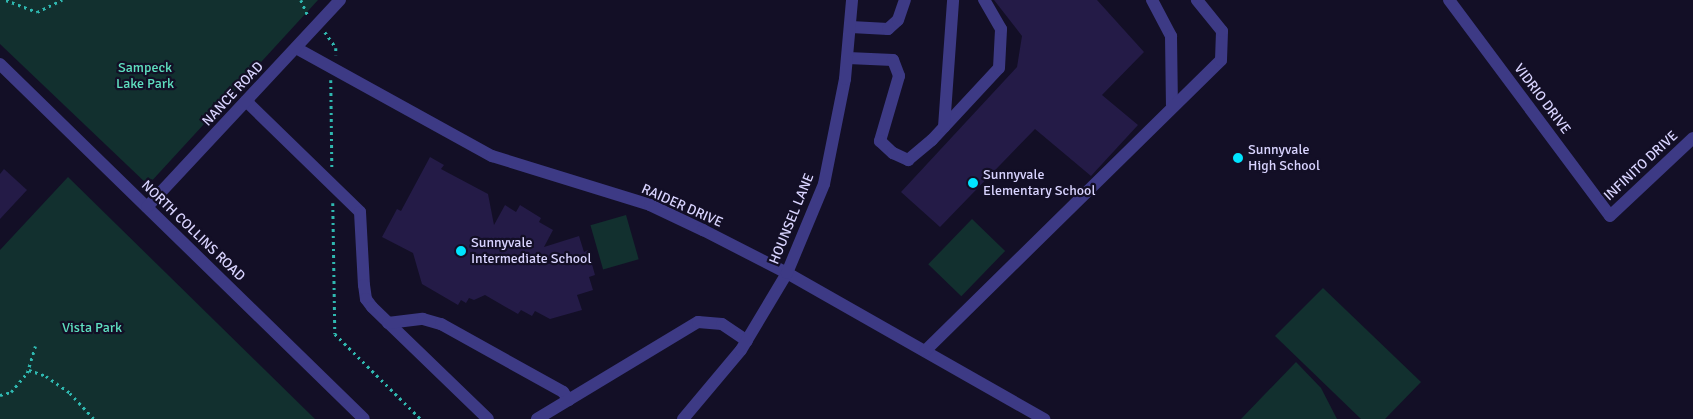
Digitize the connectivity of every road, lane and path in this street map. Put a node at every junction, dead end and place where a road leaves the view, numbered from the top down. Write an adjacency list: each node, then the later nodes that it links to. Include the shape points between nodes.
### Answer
1 (6, 0): 2 (path, via 37,12)
2 (62, 0)
3 (301, 0): 12 (path, via 303,9)
4 (340, 0): 12 (street, NANCE ROAD)
5 (852, 0): 13 (street, HOUNSEL LANE)
6 (905, 0): 13 (street, via 898,20 888,29)
7 (953, 0): 20 (street)
8 (984, 0): 20 (street, via 1001,29 999,68)
9 (1152, 0): 19 (street, via 1171,36)
10 (1197, 0): 19 (street, via 1222,31 1221,60)
11 (1449, 0): 24 (street, VIDRIO DRIVE)
12 (317, 25): 14 (street, NANCE ROAD); 17 (path, via 336,48)
13 (851, 27): 15 (street, HOUNSEL LANE)
14 (296, 48): 17 (street, RAIDER DRIVE); 18 (street, NANCE ROAD)
15 (848, 58): 20 (street, via 893,60 899,76 880,140 894,153 908,160); 25 (street, HOUNSEL LANE, via 824,184)
16 (0, 64): 23 (street, NORTH COLLINS ROAD)
17 (332, 68): 22 (path); 25 (street, RAIDER DRIVE, via 492,156 650,205)
18 (246, 102): 22 (street); 23 (street, NANCE ROAD)
19 (1172, 105): 29 (street, via 1142,141)
20 (944, 127)
21 (1693, 138): 24 (street, INFINITO DRIVE)
22 (332, 182): 26 (street, via 360,212 366,299); 35 (path, via 335,334)
23 (147, 207): 34 (street, NORTH COLLINS ROAD)
24 (1610, 216)
25 (788, 273): 27 (street, HOUNSEL LANE); 29 (street, RAIDER DRIVE)
26 (388, 323): 32 (street, via 423,319 441,324 562,392); 36 (street)
27 (747, 341): 32 (street, via 722,324 698,322); 38 (street, HOUNSEL LANE)
28 (36, 346): 30 (path)
29 (925, 350): 39 (street, RAIDER DRIVE)
30 (29, 370): 31 (path, via 11,392); 33 (path, via 46,376 65,389)
31 (0, 394)
32 (568, 400): 37 (street)
33 (94, 419)
34 (364, 419)
35 (421, 419)
36 (488, 419)
37 (537, 419)
38 (683, 419)
39 (1044, 419)

